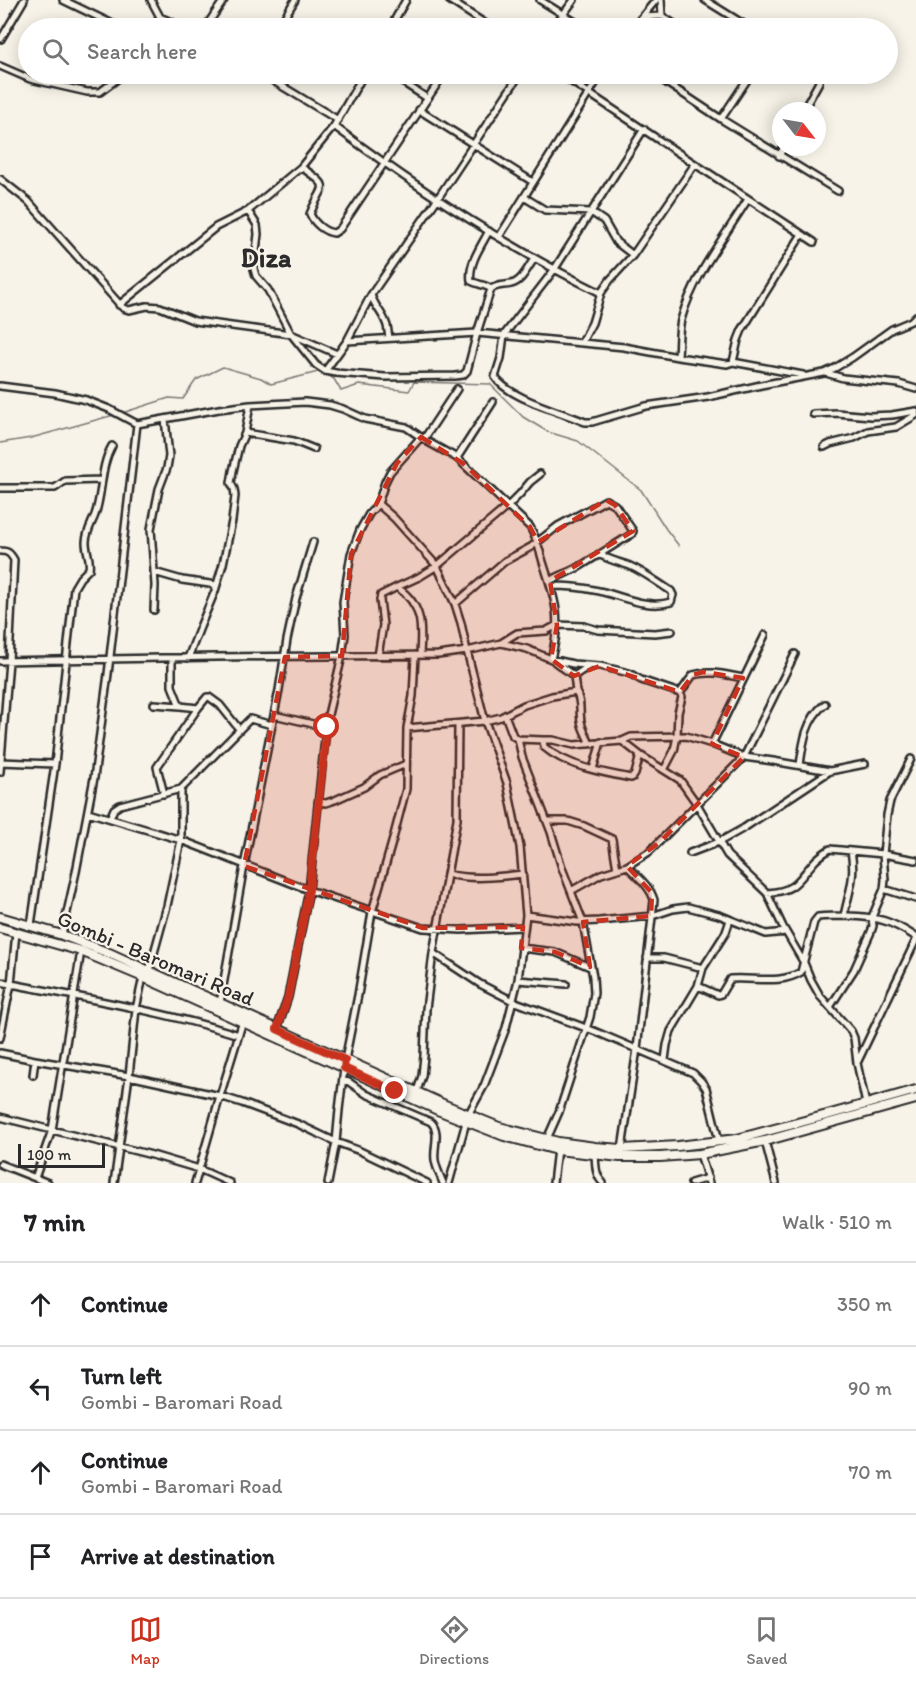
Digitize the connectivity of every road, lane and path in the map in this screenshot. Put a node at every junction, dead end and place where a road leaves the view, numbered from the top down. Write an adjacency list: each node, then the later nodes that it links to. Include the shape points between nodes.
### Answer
1 (24, 0): 26 (street)
2 (63, 0): 17 (street)
3 (151, 0): 15 (street)
4 (224, 0): 18 (street)
5 (295, 0): 19 (street)
6 (406, 0): 20 (street)
7 (449, 0): 21 (street)
8 (540, 0): 13 (street)
9 (574, 0): 13 (street)
10 (656, 0): 16 (street)
11 (661, 0): 14 (street)
12 (705, 0): 25 (street)
13 (564, 15): 22 (street); 23 (street)
14 (662, 16): 16 (street); 24 (street)
15 (160, 17)
16 (642, 17)
17 (100, 18)
18 (212, 18)
19 (284, 18)
20 (396, 18)
21 (476, 18)
22 (561, 18)
23 (569, 18)
24 (665, 18)
25 (734, 18)
26 (1, 39)
27 (0, 66): 28 (street)
28 (18, 74)
29 (52, 84): 30 (street, via 100,92)
30 (111, 84)
31 (279, 84): 46 (street)
32 (358, 84): 46 (street)
33 (405, 84): 42 (street)
34 (437, 84): 42 (street)
35 (513, 84): 49 (street)
36 (575, 84): 41 (street)
37 (594, 84): 41 (street)
38 (668, 84): 45 (street)
39 (744, 84): 45 (street)
40 (818, 84): 43 (street)
41 (589, 93): 48 (street); 56 (street)
42 (427, 98): 44 (street)
43 (808, 102)
44 (419, 110): 49 (street); 52 (street)
45 (721, 119): 50 (street)
46 (338, 120): 47 (street)
47 (334, 126): 52 (street); 54 (street)
48 (644, 129): 53 (street); 62 (street)
49 (473, 145): 56 (street); 58 (street)
50 (772, 152)
51 (779, 156): 57 (street)
52 (384, 163): 54 (street, via 334,233 310,214 323,185); 58 (street)
53 (695, 165): 60 (street); 67 (street)
54 (302, 167): 61 (street)
55 (0, 179): 73 (street, via 28,201)
56 (533, 182): 59 (street)
57 (838, 191)
58 (438, 198): 63 (street); 72 (street)
59 (524, 198): 62 (street, via 545,210); 65 (street)
60 (748, 200): 64 (street); 82 (street, via 688,296 680,323)
61 (248, 211): 73 (street, via 216,227); 76 (street, via 257,225 256,276 268,290)
62 (591, 213): 67 (street, via 604,221 616,242); 69 (street)
63 (489, 231): 65 (street); 70 (street, via 470,278)
64 (802, 234): 66 (street); 83 (street, via 742,330)
65 (499, 237): 68 (street)
66 (814, 242)
67 (633, 255): 71 (street)
68 (534, 258): 69 (street); 70 (street, via 516,282)
69 (554, 270): 71 (street); 77 (street)
70 (492, 289): 75 (street)
71 (601, 293): 80 (street)
72 (371, 295): 78 (street, via 386,323); 79 (street)
73 (119, 305): 76 (street, via 129,310 160,307 195,321)
74 (916, 316): 85 (street)
75 (477, 333): 77 (street); 78 (street); 84 (street, via 463,375 384,377)
76 (291, 334): 81 (street); 84 (street)
77 (504, 334): 80 (street); 86 (street, via 495,377 498,383 517,395 585,422)
78 (389, 338): 79 (street)
79 (347, 341): 81 (street)
80 (582, 342): 82 (street)
81 (337, 354): 84 (street)
82 (678, 357): 83 (street)
83 (733, 362): 86 (street)
84 (325, 371)
85 (824, 372): 86 (street); 89 (street)
86 (804, 375)
87 (0, 386): 96 (street, via 86,400)
88 (457, 389): 98 (street)
89 (916, 389)
90 (493, 402): 102 (street)
91 (250, 405): 95 (street); 97 (street); 98 (street, via 330,405 365,419 406,426)
92 (916, 411): 93 (street, via 871,416)
93 (813, 414)
94 (916, 416): 100 (street, via 896,427 868,431)
95 (165, 419): 96 (street); 113 (street, via 169,456 151,529)
96 (137, 424): 132 (street)
97 (245, 433): 101 (street, via 294,441); 115 (street, via 233,471 232,521)
98 (423, 438): 102 (street); 106 (street, via 390,472)
99 (112, 446): 104 (street)
100 (824, 447)
101 (314, 449)
102 (457, 458): 107 (street)
103 (540, 474): 107 (street)
104 (102, 480): 105 (street, via 66,481 55,488); 134 (street, via 97,510 86,538 89,569 74,588)
105 (0, 488)
106 (378, 504): 112 (street); 126 (street, via 360,530 351,554 343,602)
107 (508, 506): 108 (street, via 530,527); 112 (street)
108 (538, 542): 111 (street, via 558,526 606,500 615,505 633,531); 114 (street); 117 (street, via 490,572)
109 (313, 543): 128 (street, via 296,597)
110 (0, 551): 133 (street, via 14,560)
111 (599, 554): 114 (street); 114 (street, via 642,572 670,591 673,600 653,604 592,589)
112 (437, 567): 116 (street); 117 (street)
113 (154, 572): 115 (street); 118 (street)
114 (550, 584): 119 (street, via 556,601)
115 (217, 585): 130 (street)
116 (397, 587): 125 (street, via 418,612); 127 (street, via 381,595 383,625)
117 (455, 604): 123 (street)
118 (153, 610)
119 (557, 625): 120 (street); 122 (street, via 546,631 517,633); 131 (street)
120 (672, 631)
121 (765, 635): 138 (street)
122 (501, 643): 123 (street); 131 (street)
123 (467, 651): 125 (street); 147 (street)
124 (795, 654): 161 (street)
125 (418, 655): 127 (street); 151 (street)
126 (342, 656): 127 (street); 128 (street); 150 (street)
127 (378, 656)
128 (285, 657): 130 (street); 145 (street)
129 (172, 658): 130 (street); 132 (street); 143 (street, via 172,686)
130 (188, 658)
131 (551, 659): 136 (street); 137 (street)
132 (110, 660): 134 (street); 176 (street)
133 (9, 661): 134 (street); 135 (street); 163 (street)
134 (66, 661): 164 (street)
135 (0, 662)
136 (589, 666): 137 (street); 140 (street, via 629,673)
137 (574, 676): 139 (street)
138 (744, 678): 140 (street, via 703,672 693,675); 159 (street)
139 (576, 692): 146 (street, via 524,705); 158 (street, via 581,723)
140 (680, 693): 153 (street)
141 (154, 704): 143 (street)
142 (825, 704): 167 (street, via 810,720)
143 (180, 706): 144 (street)
144 (198, 708): 152 (street, via 209,697); 173 (street, via 157,767)
145 (274, 715): 149 (street); 150 (street)
146 (505, 715): 147 (street); 154 (street)
147 (485, 721): 148 (street); 189 (street, via 507,783)
148 (458, 724): 151 (street); 188 (street, via 457,819)
149 (272, 725): 152 (street, via 250,719); 185 (street)
150 (327, 727): 174 (street)
151 (407, 728): 165 (street)
152 (239, 729): 172 (street)
153 (677, 736): 156 (street, via 631,737); 159 (street); 169 (street)
154 (518, 739): 155 (street); 178 (street)
155 (543, 740): 158 (street); 168 (street, via 544,747 553,754)
156 (622, 741): 157 (street); 160 (street)
157 (601, 742): 158 (street); 168 (street)
158 (590, 744)
159 (712, 744): 161 (street)
160 (640, 755): 168 (street, via 633,777); 169 (street)
161 (744, 757): 167 (street); 175 (street)
162 (911, 759): 183 (street, via 890,801)
163 (1, 762): 164 (street); 171 (street)
164 (55, 764): 203 (street)
165 (406, 764): 174 (street, via 335,800); 195 (street, via 402,809)
166 (865, 764): 170 (street)
167 (800, 765): 170 (street)
168 (593, 769)
169 (664, 770): 175 (street, via 680,780)
170 (830, 771): 180 (street)
171 (0, 772)
172 (181, 789): 173 (street); 179 (street)
173 (164, 794): 177 (street, via 116,806)
174 (318, 802): 191 (street)
175 (697, 804): 180 (street); 186 (street, via 649,852)
176 (88, 812): 177 (street); 209 (street)
177 (110, 818): 179 (street)
178 (547, 821): 187 (street, via 568,821 612,839); 192 (street)
179 (181, 840): 185 (street); 218 (street)
180 (719, 842): 182 (street); 193 (street, via 727,855)
181 (852, 851): 183 (street); 193 (street, via 830,849 797,884 781,892); 198 (street, via 853,882)
182 (690, 853)
183 (883, 854): 184 (street); 190 (street)
184 (916, 860)
185 (244, 866): 191 (street); 227 (street)
186 (627, 866): 187 (street); 197 (street, via 652,893)
187 (617, 868): 192 (street)
188 (447, 874): 189 (street); 206 (street)
189 (523, 874): 196 (street)
190 (884, 889): 194 (street); 200 (street)
191 (309, 890): 195 (street); 232 (street, via 288,997)
192 (571, 891): 202 (street)
193 (767, 893): 208 (street)
194 (916, 899)
195 (372, 912): 206 (street); 241 (street)
196 (525, 915): 202 (street); 204 (street)
197 (651, 916): 201 (street, via 688,907); 202 (street); 214 (street)
198 (844, 916): 200 (street); 215 (street, via 824,916 814,922)
199 (0, 917): 203 (main road, Gombi - Baromari Road)
200 (872, 917): 210 (street, via 903,928); 228 (street, via 873,926 862,954)
201 (730, 920): 208 (street, via 766,933); 217 (street)
202 (583, 922): 216 (street)
203 (31, 925): 209 (main road, Gombi - Baromari Road)
204 (523, 927): 206 (street); 211 (street)
205 (0, 928): 207 (main road, Gombi - Baromari Road)
206 (438, 929): 213 (street)
207 (16, 932): 212 (main road, Gombi - Baromari Road); 222 (street)
208 (786, 932): 215 (street)
209 (62, 935): 218 (main road, Gombi - Baromari Road)
210 (916, 939): 239 (street)
211 (521, 948): 216 (street, via 555,952); 220 (street)
212 (81, 951): 219 (main road, Gombi - Baromari Road); 225 (street)
213 (433, 953): 226 (street); 247 (street, via 422,1076)
214 (647, 957): 217 (street); 235 (street)
215 (804, 963): 224 (street, via 801,972 794,976 730,979 718,995); 228 (street, via 820,996)
216 (590, 967): 231 (street, via 594,993)
217 (703, 968): 224 (street)
218 (149, 971): 219 (street); 227 (main road, Gombi - Baromari Road)
219 (143, 977): 229 (street); 230 (main road, Gombi - Baromari Road)
220 (518, 980): 223 (street); 226 (street)
221 (0, 982): 222 (street)
222 (11, 984): 225 (street); 234 (street)
223 (566, 984)
224 (698, 986): 238 (street, via 671,1031)
225 (73, 997): 229 (street); 240 (street)
226 (513, 1001): 231 (street); 251 (street, via 497,1055)
227 (220, 1003): 230 (main road, Gombi - Baromari Road)
228 (830, 1007): 239 (street, via 854,1038)
229 (136, 1009): 233 (street); 243 (street)
230 (244, 1019): 232 (main road, Gombi - Baromari Road); 233 (street); 241 (main road, Gombi - Baromari Road)
231 (586, 1028): 235 (street); 253 (street)
232 (277, 1029): 241 (main road, Gombi - Baromari Road)
233 (239, 1035): 246 (street)
234 (0, 1038)
235 (637, 1049): 238 (street); 259 (street)
236 (0, 1053): 237 (street)
237 (35, 1060): 240 (street); 242 (street)
238 (665, 1060): 254 (street, via 693,1073 706,1088)
239 (857, 1063): 249 (street)
240 (62, 1064): 243 (street); 252 (street)
241 (345, 1064): 244 (street); 247 (main road, Gombi - Baromari Road)
242 (33, 1075)
243 (129, 1076): 246 (street); 258 (street)
244 (343, 1080): 256 (street); 272 (street, via 435,1126 434,1158)
245 (916, 1090): 249 (main road, Gombi - Baromari Road)
246 (220, 1096): 256 (street); 263 (street)
247 (415, 1096): 251 (main road, Gombi - Baromari Road)
248 (916, 1099): 255 (main road, Gombi - Baromari Road)
249 (866, 1104): 254 (main road, Gombi - Baromari Road)
250 (0, 1117): 252 (street)
251 (468, 1118): 253 (main road, Gombi - Baromari Road); 257 (main road, Gombi - Baromari Road, via 513,1139); 273 (street)
252 (52, 1131): 258 (street); 264 (street)
253 (547, 1139): 257 (main road, Gombi - Baromari Road)
254 (720, 1141): 259 (main road, Gombi - Baromari Road)
255 (765, 1141): 260 (main road, Gombi - Baromari Road); 277 (street)
256 (336, 1142): 270 (street); 271 (street)
257 (558, 1146): 259 (main road, Gombi - Baromari Road); 261 (main road, Gombi - Baromari Road); 274 (street)
258 (120, 1148): 263 (street); 267 (street)
259 (622, 1149)
260 (700, 1154): 261 (main road, Gombi - Baromari Road); 265 (street)
261 (595, 1155): 275 (street, via 596,1171)
262 (0, 1164): 264 (street)
263 (199, 1169): 268 (street); 269 (street)
264 (35, 1178): 266 (street)
265 (708, 1181): 276 (street)
266 (48, 1183)
267 (114, 1183)
268 (195, 1183)
269 (230, 1183)
270 (327, 1183)
271 (427, 1183)
272 (443, 1183)
273 (449, 1183)
274 (553, 1183)
275 (603, 1183)
276 (691, 1183)
277 (776, 1183)

